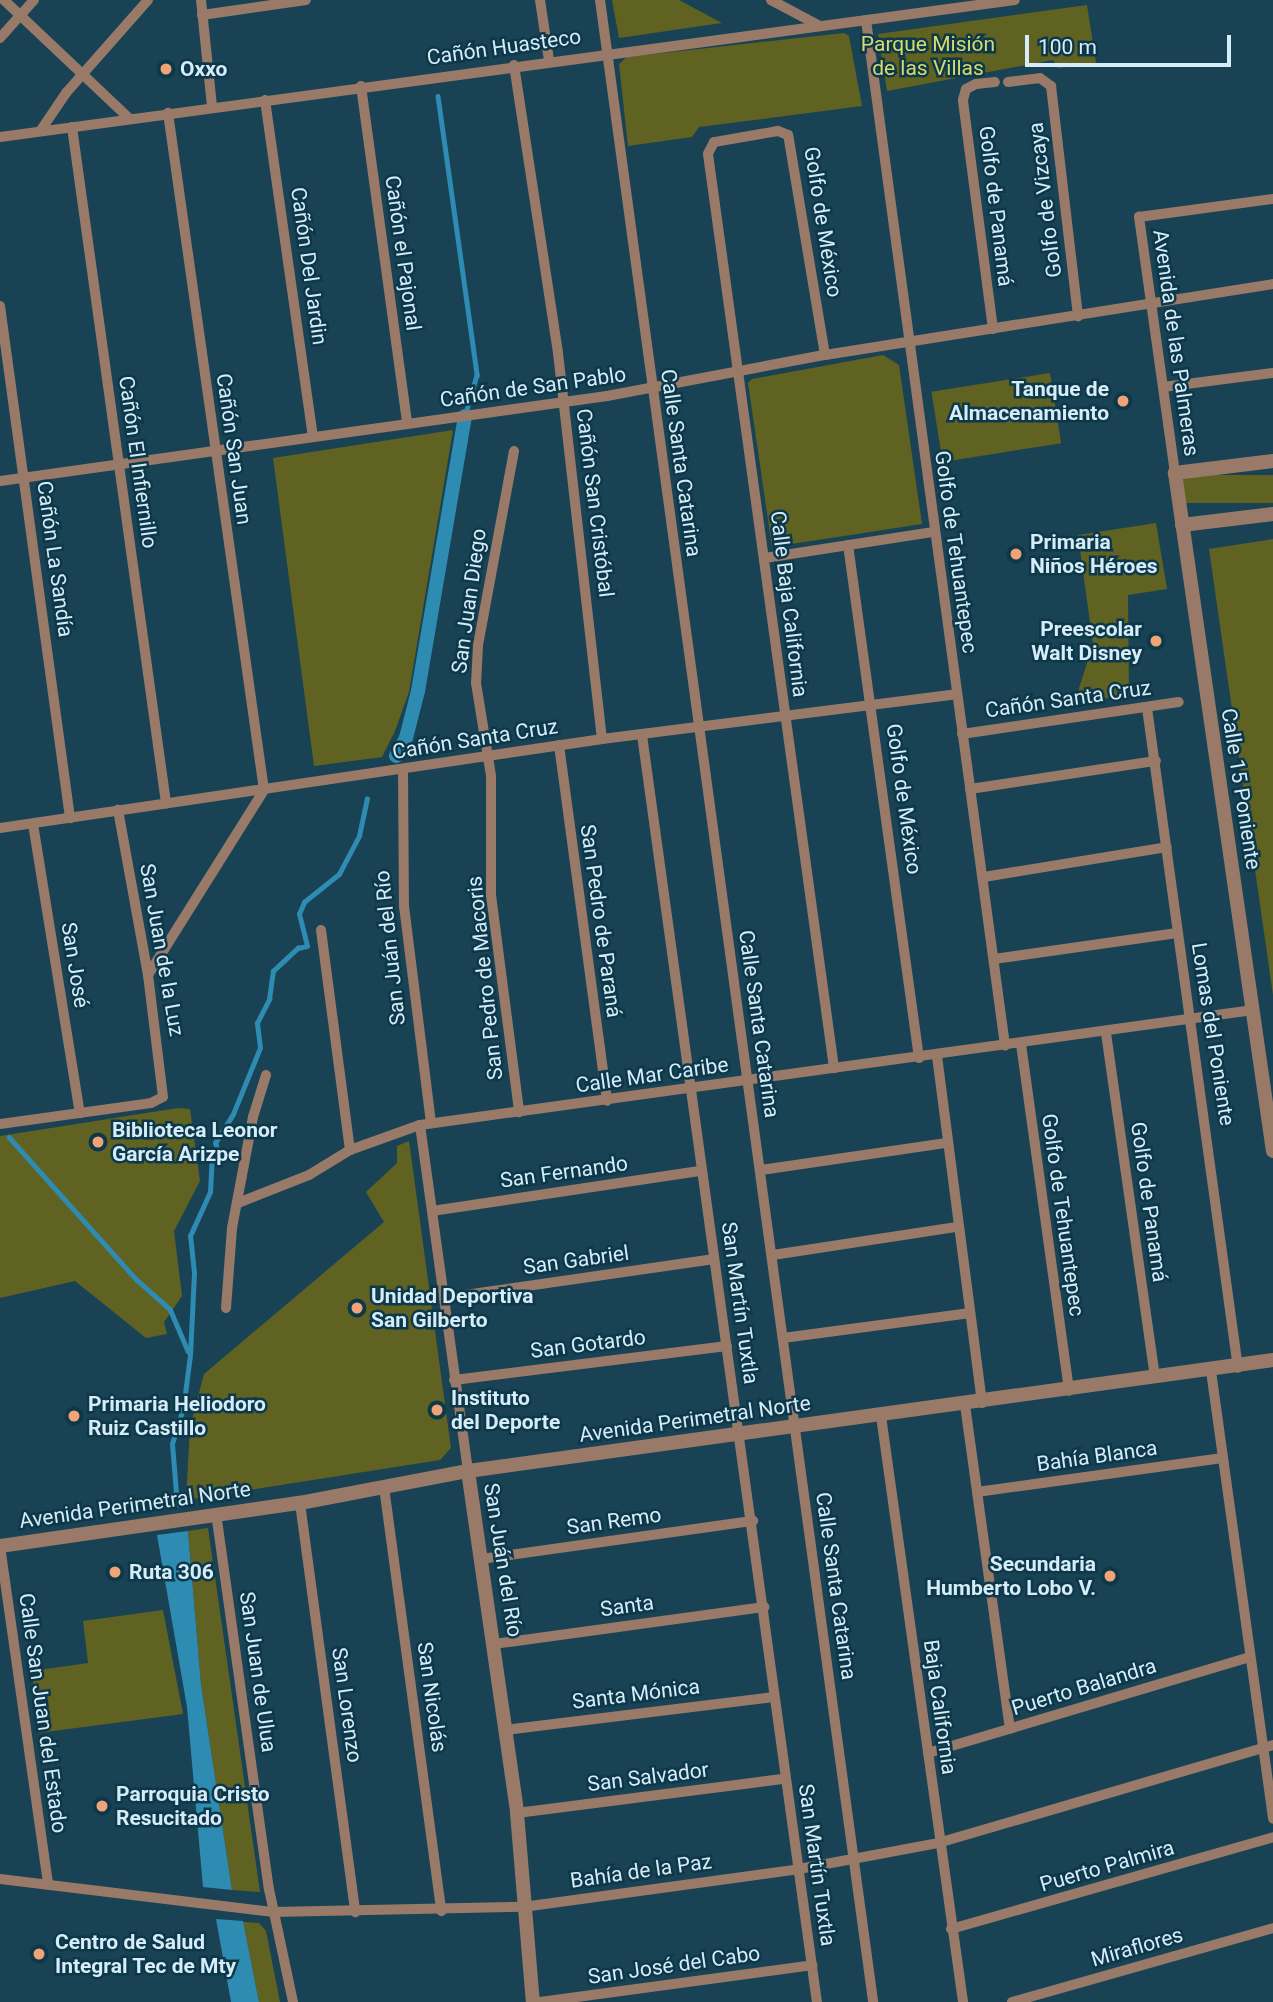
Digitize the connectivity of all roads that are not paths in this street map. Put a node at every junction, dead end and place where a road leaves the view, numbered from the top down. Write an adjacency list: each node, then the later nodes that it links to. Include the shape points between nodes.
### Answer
1 (4, 0): 11 (street)
2 (34, 0): 11 (street)
3 (148, 0): 19 (street)
4 (201, 0): 12 (street)
5 (306, 0): 12 (street)
6 (540, 0): 17 (street)
7 (600, 0): 16 (street, Calle Santa Catarina)
8 (771, 0): 14 (street)
9 (1015, 0): 10 (street, Cañón Huasteco)
10 (959, 4): 13 (street, Cañón Huasteco)
11 (21, 15): 15 (street); 19 (street)
12 (202, 15): 24 (street)
13 (866, 20): 14 (street, Cañón Huasteco); 37 (street, Golfo de Tehuantepec)
14 (818, 25): 16 (street, Cañón Huasteco)
15 (0, 37)
16 (607, 52): 17 (street, Cañón Huasteco); 42 (street, Calle Santa Catarina)
17 (550, 60): 18 (street, Cañón Huasteco)
18 (514, 65): 22 (street, Cañón Huasteco); 43 (street, Cañón San Cristóbal)
19 (84, 73): 26 (street); 28 (street)
20 (995, 82): 36 (street, Golfo de Panamá, via 966,89 963,100)
21 (1008, 82): 35 (street, Golfo de Vizcaya, via 1048,80)
22 (361, 86): 23 (street, Cañón Huasteco); 44 (street, Cañón el Pajonal)
23 (265, 100): 24 (street, Cañón Huasteco); 45 (street, Cañón Del Jardin)
24 (212, 107): 25 (street, Cañón Huasteco)
25 (168, 113): 26 (street, Cañón Huasteco); 47 (street, Cañón San Juan)
26 (130, 119): 27 (street, Cañón Huasteco)
27 (72, 127): 28 (street, Cañón Huasteco); 49 (street, Cañón El Infiernillo)
28 (41, 130): 29 (street, Cañón Huasteco)
29 (0, 137)
30 (710, 146): 38 (street, Golfo de México, via 719,139 778,131 788,135); 39 (street, Calle Baja California)
31 (1273, 199): 33 (street, Avenida de las Palmeras, via 1139,217)
32 (1273, 284): 33 (street, Cañón de San Pablo)
33 (1153, 304): 35 (street, Cañón de San Pablo); 41 (street, Avenida de las Palmeras)
34 (0, 306): 51 (street, Cañón La Sandía)
35 (1078, 316): 36 (street, Cañón de San Pablo)
36 (993, 329): 37 (street, Cañón de San Pablo)
37 (911, 341): 38 (street, Cañón de San Pablo); 55 (street, Golfo de Tehuantepec)
38 (825, 355): 39 (street, Cañón de San Pablo)
39 (737, 371): 42 (street, Cañón de San Pablo); 57 (street, Calle Baja California)
40 (1273, 373): 41 (street)
41 (1163, 387): 50 (street, Avenida de las Palmeras)
42 (651, 388): 43 (street, Cañón de San Pablo); 63 (street, Calle Santa Catarina)
43 (562, 400): 44 (street, Cañón de San Pablo); 66 (street, Cañón San Cristóbal, via 587,576)
44 (407, 424): 45 (street, Cañón de San Pablo)
45 (313, 437): 47 (street, Cañón de San Pablo)
46 (514, 451): 68 (street, San Juan Diego, via 477,664)
47 (214, 453): 49 (street, Cañón de San Pablo); 72 (street, Cañón San Juan)
48 (1273, 461): 50 (street)
49 (120, 465): 51 (street, Cañón de San Pablo); 73 (street, Cañón El Infiernillo)
50 (1175, 474): 54 (street, Calle 15 Poniente)
51 (25, 478): 52 (street, Cañón de San Pablo); 75 (street, Cañón La Sandía)
52 (0, 481)
53 (1273, 514): 54 (street)
54 (1182, 525): 84 (street, Calle 15 Poniente)
55 (932, 532): 56 (street); 58 (street, Golfo de Tehuantepec)
56 (848, 545): 57 (street); 60 (street, Golfo de México)
57 (765, 558): 62 (street, Calle Baja California)
58 (956, 694): 60 (street, Cañón Santa Cruz); 64 (street, Golfo de Tehuantepec)
59 (1179, 702): 61 (street, Cañón Santa Cruz)
60 (872, 706): 62 (street, Cañón Santa Cruz); 90 (street, Golfo de México)
61 (1147, 708): 64 (street, Cañón Santa Cruz); 69 (street, Lomas del Poniente)
62 (784, 718): 63 (street, Cañón Santa Cruz); 91 (street, Calle Baja California)
63 (698, 729): 65 (street, Cañón Santa Cruz); 93 (street, Calle Santa Catarina)
64 (962, 734): 71 (street, Golfo de Tehuantepec)
65 (642, 735): 66 (street, Cañón Santa Cruz); 94 (street, San Martín Tuxtla)
66 (602, 739): 67 (street, Cañón Santa Cruz)
67 (559, 745): 68 (street, Cañón Santa Cruz); 95 (street, San Pedro de Paraná)
68 (485, 757): 70 (street, Cañón Santa Cruz); 96 (street, San Pedro de Macoris, via 491,776 491,895)
69 (1156, 761): 71 (street); 78 (street, Lomas del Poniente)
70 (403, 769): 72 (street, Cañón Santa Cruz); 99 (street, San Juán del Río, via 404,906)
71 (970, 789): 79 (street, Golfo de Tehuantepec)
72 (264, 790): 73 (street, Cañón Santa Cruz); 83 (street)
73 (166, 803): 74 (street, Cañón Santa Cruz)
74 (118, 810): 75 (street, Cañón Santa Cruz); 83 (street, San Juan de la Luz)
75 (70, 818): 76 (street, Cañón Santa Cruz)
76 (33, 824): 77 (street, Cañón Santa Cruz); 97 (street, San José)
77 (0, 828)
78 (1167, 846): 79 (street); 81 (street, Lomas del Poniente)
79 (984, 877): 82 (street, Golfo de Tehuantepec)
80 (321, 930): 101 (street)
81 (1177, 933): 82 (street); 85 (street, Lomas del Poniente)
82 (994, 959): 88 (street, Golfo de Tehuantepec)
83 (148, 975): 97 (street, San Juan de la Luz, via 163,1097)
84 (1253, 1010): 85 (street, Calle Mar Caribe); 102 (street, Calle 15 Poniente)
85 (1193, 1020): 86 (street, Calle Mar Caribe); 116 (street, Lomas del Poniente)
86 (1106, 1032): 87 (street, Calle Mar Caribe); 118 (street, Golfo de Panamá)
87 (1021, 1044): 88 (street, Calle Mar Caribe); 120 (street, Golfo de Tehuantepec)
88 (1005, 1046): 89 (street, Calle Mar Caribe)
89 (937, 1056): 90 (street, Calle Mar Caribe); 100 (street)
90 (919, 1058): 91 (street, Calle Mar Caribe)
91 (834, 1068): 93 (street, Calle Mar Caribe)
92 (266, 1074): 105 (street, via 253,1117)
93 (748, 1081): 94 (street, Calle Mar Caribe); 103 (street, Calle Santa Catarina)
94 (690, 1088): 95 (street, Calle Mar Caribe); 104 (street, San Martín Tuxtla)
95 (607, 1101): 96 (street, Calle Mar Caribe)
96 (519, 1112): 99 (street, Calle Mar Caribe)
97 (80, 1114): 98 (street)
98 (0, 1124)
99 (426, 1124): 101 (street, Calle Mar Caribe); 106 (street, San Juán del Río)
100 (945, 1143): 103 (street); 107 (street)
101 (350, 1150): 105 (street, Calle Mar Caribe, via 309,1175)
102 (1273, 1151)
103 (761, 1170): 108 (street, Calle Santa Catarina)
104 (701, 1171): 106 (street, San Fernando); 109 (street, San Martín Tuxtla)
105 (238, 1203): 111 (street)
106 (432, 1211): 110 (street, San Juán del Río)
107 (957, 1227): 108 (street); 112 (street)
108 (773, 1255): 113 (street, Calle Santa Catarina)
109 (714, 1259): 110 (street, San Gabriel); 114 (street, San Martín Tuxtla)
110 (444, 1298): 119 (street, San Juán del Río)
111 (226, 1308)
112 (970, 1313): 113 (street); 121 (street)
113 (783, 1338): 124 (street, Calle Santa Catarina)
114 (727, 1346): 119 (street, San Gotardo); 125 (street, San Martín Tuxtla)
115 (1273, 1360): 116 (street, Avenida Perimetral Norte)
116 (1238, 1368): 117 (street, Avenida Perimetral Norte)
117 (1211, 1371): 118 (street, Avenida Perimetral Norte); 126 (street)
118 (1155, 1377): 120 (street, Avenida Perimetral Norte)
119 (454, 1380): 127 (street, San Juán del Río)
120 (1069, 1391): 121 (street, Avenida Perimetral Norte)
121 (982, 1403): 122 (street, Avenida Perimetral Norte)
122 (965, 1405): 123 (street, Avenida Perimetral Norte); 129 (street)
123 (881, 1416): 124 (street, Avenida Perimetral Norte); 142 (street, Baja California)
124 (794, 1427): 125 (street, Avenida Perimetral Norte); 148 (street, Calle Santa Catarina)
125 (740, 1433): 127 (street, Avenida Perimetral Norte); 132 (street, San Martín Tuxtla)
126 (1221, 1458): 129 (street, Bahía Blanca); 137 (street)
127 (468, 1471): 128 (street, Avenida Perimetral Norte); 134 (street, San Juán del Río)
128 (384, 1487): 130 (street, Avenida Perimetral Norte); 153 (street, San Nicolás)
129 (977, 1492): 139 (street)
130 (300, 1503): 131 (street, Avenida Perimetral Norte); 155 (street, San Lorenzo)
131 (216, 1513): 133 (street, Avenida Perimetral Norte); 154 (street, San Juan de Ulua)
132 (753, 1521): 134 (street, San Remo); 135 (street, San Martín Tuxtla)
133 (0, 1546): 151 (street, Calle San Juan del Estado)
134 (481, 1559): 136 (street, San Juán del Río)
135 (764, 1607): 136 (street, Santa); 138 (street, San Martín Tuxtla)
136 (495, 1644): 140 (street, San Juán del Río)
137 (1250, 1657): 139 (street, Puerto Balandra); 141 (street)
138 (772, 1697): 140 (street, Santa Mónica); 143 (street, San Martín Tuxtla)
139 (1010, 1729): 142 (street, Puerto Balandra)
140 (505, 1730): 144 (street, San Juán del Río)
141 (1268, 1747): 145 (street); 147 (street, Bahía de la Paz)
142 (928, 1753): 147 (street, Baja California)
143 (784, 1779): 144 (street, San Salvador); 149 (street, San Martín Tuxtla)
144 (517, 1813): 152 (street, San Juán del Río)
145 (1273, 1819)
146 (1273, 1837): 157 (street, Puerto Palmira)
147 (938, 1843): 148 (street, Bahía de la Paz); 157 (street, Baja California)
148 (853, 1858): 149 (street, Bahía de la Paz); 163 (street, Calle Santa Catarina)
149 (799, 1869): 152 (street, Bahía de la Paz); 158 (street, San Martín Tuxtla)
150 (0, 1880): 151 (street, Bahía de la Paz)
151 (48, 1885): 154 (street, Bahía de la Paz)
152 (523, 1907): 153 (street, Bahía de la Paz); 160 (street, San Juán del Río)
153 (441, 1911): 155 (street, Bahía de la Paz)
154 (274, 1912): 155 (street, Bahía de la Paz); 159 (street, San Juan de Ulua)
155 (355, 1912)
156 (1273, 1928): 165 (street, Miraflores)
157 (951, 1929): 164 (street, Baja California)
158 (812, 1965): 161 (street, San José del Cabo); 162 (street, San Martín Tuxtla)
159 (293, 2002)
160 (533, 2002)
161 (540, 2002)
162 (817, 2002)
163 (873, 2002)
164 (963, 2002)
165 (1012, 2002)

